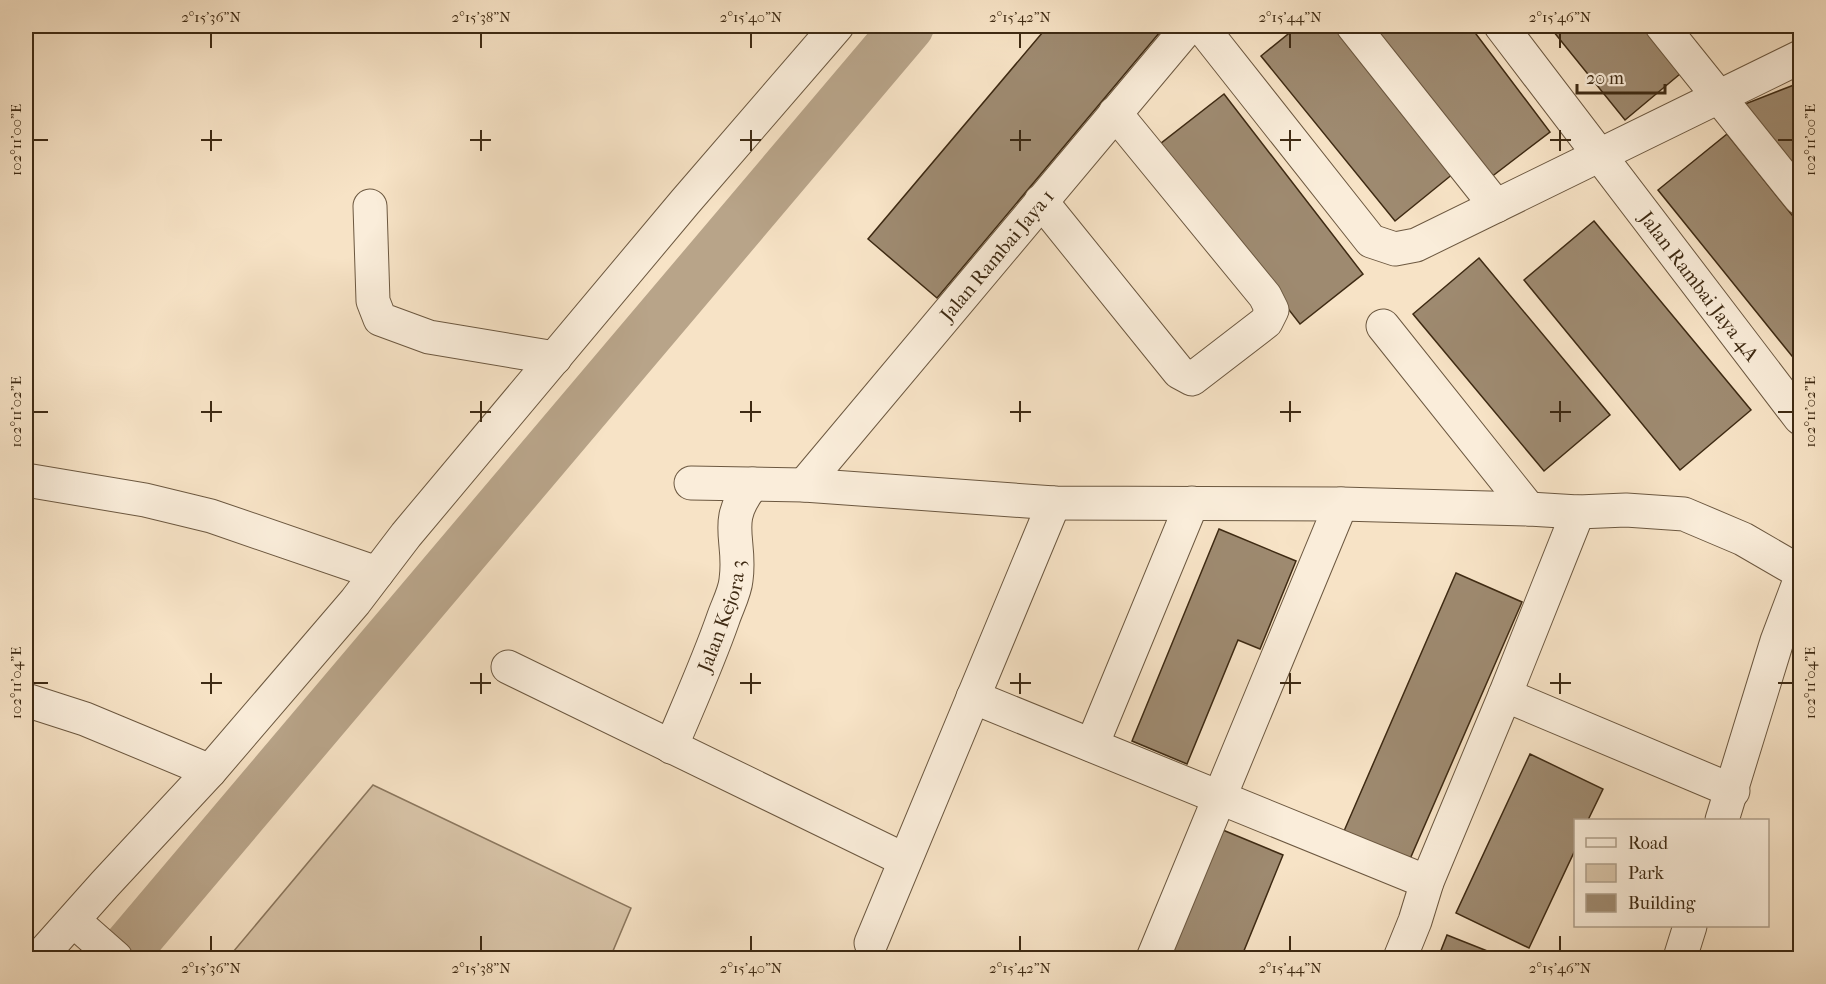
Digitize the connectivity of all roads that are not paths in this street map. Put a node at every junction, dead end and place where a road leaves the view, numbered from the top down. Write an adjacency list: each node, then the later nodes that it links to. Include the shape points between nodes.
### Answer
1 (837, 26): 16 (street)
2 (1189, 26): 9 (street, Jalan Rambai Jaya 1)
3 (1201, 26): 14 (street, via 1371,242 1395,249 1416,245)
4 (1353, 26): 14 (street)
5 (1501, 26): 10 (street, Jalan Rambai Jaya 4A)
6 (1662, 26): 8 (street)
7 (1800, 57): 8 (street)
8 (1718, 96): 10 (street); 11 (street)
9 (1115, 113): 12 (street, Jalan Rambai Jaya 1); 12 (street, via 1265,296 1272,310 1266,322 1192,379 1179,372)
10 (1599, 154): 14 (street); 17 (street, Jalan Rambai Jaya 4A)
11 (1800, 198)
12 (1041, 201): 21 (street, Jalan Rambai Jaya 1)
13 (370, 206): 16 (street, via 373,301 380,319 429,337)
14 (1496, 206)
15 (1383, 326): 25 (street)
16 (555, 358): 28 (street)
17 (1800, 418)
18 (26, 480): 28 (street, via 145,500 211,516)
19 (691, 483): 20 (street)
20 (753, 484): 21 (street); 35 (street, Jalan Kejora 3, via 735,514 736,580)
21 (804, 485): 22 (street)
22 (1054, 503): 23 (street); 32 (street)
23 (1192, 503): 24 (street); 34 (street)
24 (1341, 504): 25 (street); 37 (street)
25 (1529, 509): 26 (street)
26 (1578, 512): 27 (street, via 1683,514 1743,539); 31 (street)
27 (1800, 572)
28 (377, 573): 36 (street)
29 (1800, 580): 38 (street, via 1777,641)
30 (508, 667): 35 (street)
31 (1505, 695): 38 (street); 40 (street)
32 (972, 697): 34 (street); 39 (street)
33 (26, 700): 36 (street, via 85,719)
34 (1092, 745): 37 (street)
35 (671, 747): 39 (street)
36 (210, 771): 42 (street, via 105,884)
37 (1220, 797): 40 (street); 46 (street)
38 (1727, 806)
39 (905, 860): 43 (street)
40 (1427, 882): 47 (street)
41 (1690, 927): 48 (street)
42 (83, 929): 44 (street, via 46,949); 45 (street)
43 (871, 943)
44 (39, 958)
45 (116, 958)
46 (1153, 958)
47 (1400, 958)
48 (1680, 958)

